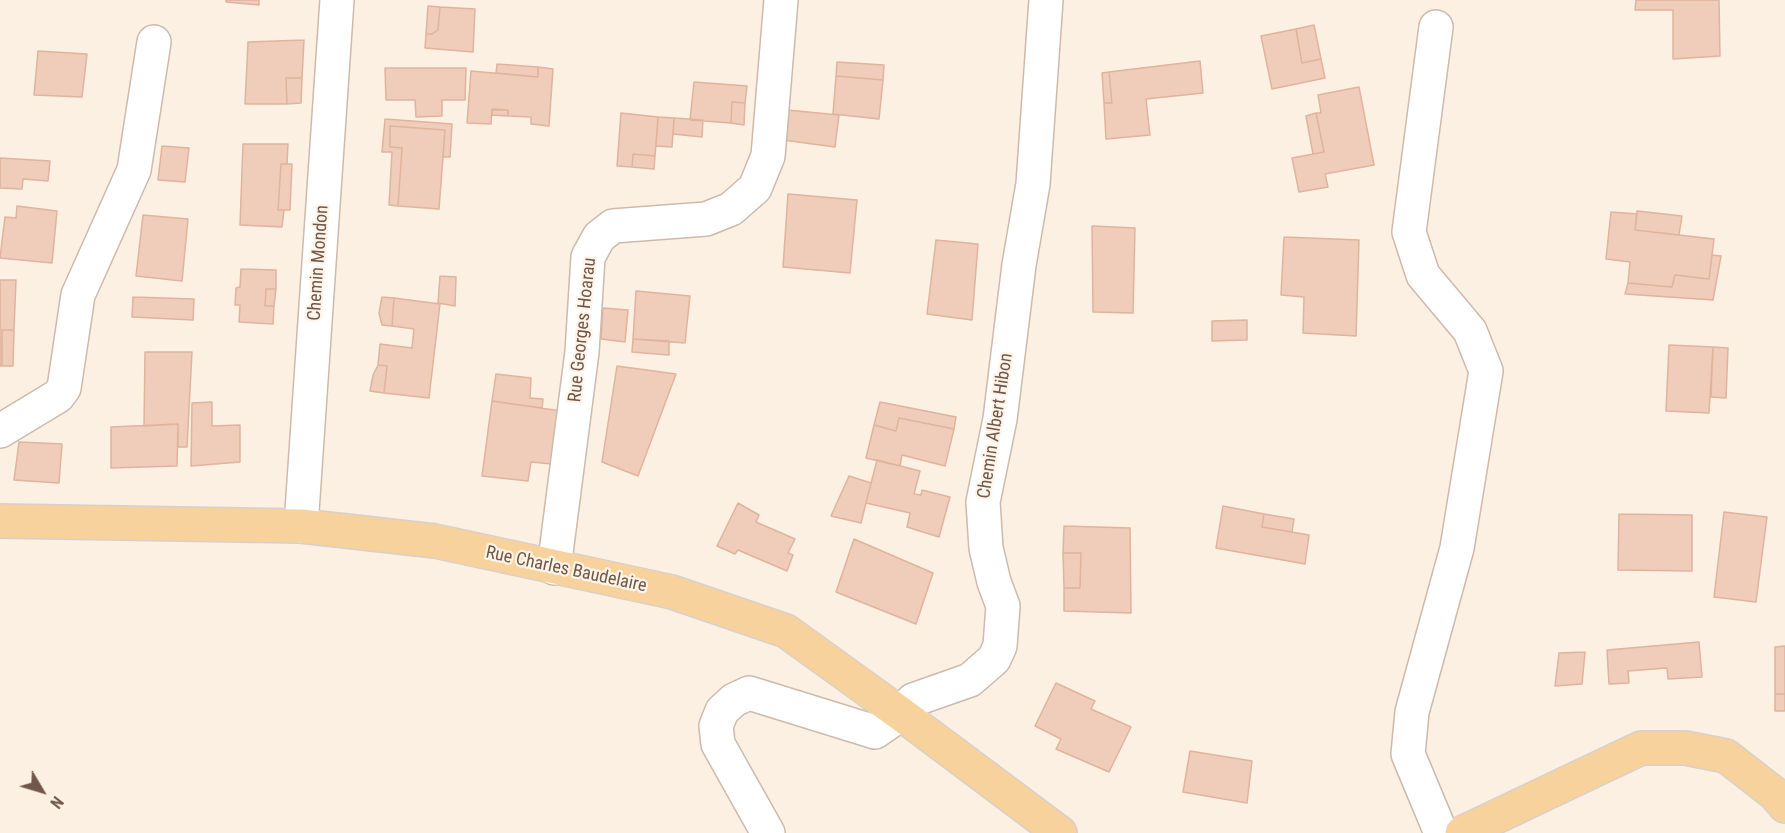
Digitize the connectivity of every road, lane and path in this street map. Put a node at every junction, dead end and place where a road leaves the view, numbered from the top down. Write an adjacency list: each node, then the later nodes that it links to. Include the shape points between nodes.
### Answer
1 (336, 0): 8 (street, Chemin Mondon)
2 (781, 0): 9 (street, Rue Georges Hoarau, via 768,156 754,188 732,209 706,219 613,226 599,237 588,257 582,352)
3 (1046, 0): 10 (street, Chemin Albert Hibon, via 1033,184 1000,419 983,502 986,548 1003,606 1000,646 994,658 970,680 913,700)
4 (1436, 27): 14 (street, via 1409,232 1423,275 1470,331 1486,371 1457,548 1412,712 1408,754)
5 (154, 42): 6 (street, via 134,170 78,295 64,388 58,396)
6 (0, 431)
7 (0, 521): 8 (main road, Rue Charles Baudelaire)
8 (301, 526): 9 (main road, Rue Charles Baudelaire, via 435,541)
9 (554, 568): 10 (main road, Rue Charles Baudelaire, via 672,592 786,631)
10 (901, 714): 12 (street, Chemin Albert Hibon, via 875,732 748,693 734,700 722,711 716,726 718,744); 13 (main road, Rue Charles Baudelaire)
11 (1785, 806): 15 (main road, via 1726,756 1685,748 1641,748)
12 (768, 833)
13 (1060, 833)
14 (1441, 833)
15 (1462, 833)

